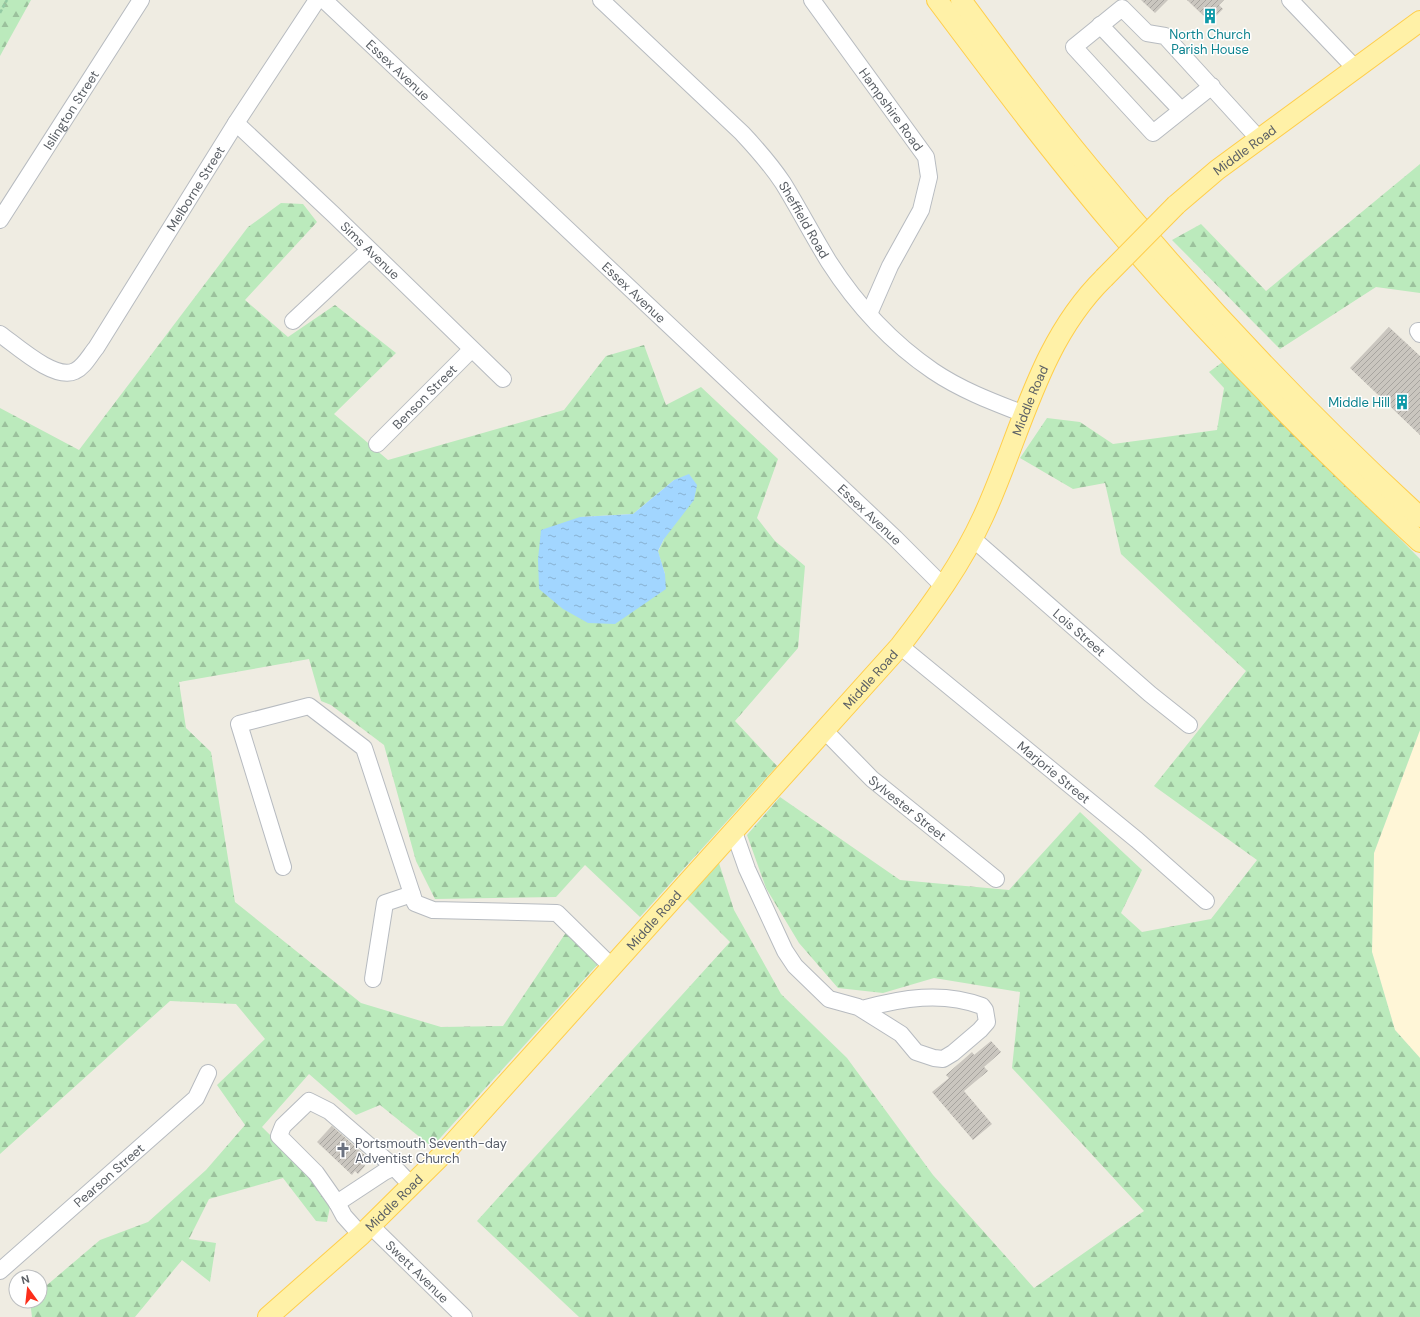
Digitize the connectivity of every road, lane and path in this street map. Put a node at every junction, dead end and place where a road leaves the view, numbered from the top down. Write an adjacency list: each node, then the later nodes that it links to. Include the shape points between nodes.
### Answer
1 (7, 0): 10 (path)
2 (140, 0): 18 (street, Islington Street)
3 (317, 0): 16 (street, Melborne Street)
4 (324, 0): 30 (street, Essex Avenue)
5 (601, 0): 20 (street, Sheffield Road, via 742,133 763,157 782,182 830,262)
6 (812, 0): 20 (street, Hampshire Road, via 926,157 929,177 921,210 890,266)
7 (937, 0): 29 (main road, via 1084,190 1174,294 1312,440)
8 (961, 0): 27 (main road, via 1090,168 1185,278 1283,384)
9 (1290, 0): 13 (street)
10 (0, 13)
11 (1420, 21): 13 (main road, Middle Road)
12 (1100, 25): 14 (street, via 1122,8 1147,33 1165,36); 15 (street); 15 (street, via 1074,47 1153,132)
13 (1355, 68): 17 (main road, Middle Road)
14 (1212, 86): 15 (street); 17 (street)
15 (1181, 110)
16 (236, 123): 19 (street, Sims Avenue); 22 (street, Melborne Street, via 96,348 77,370 70,373 50,369)
17 (1259, 139): 25 (main road, Middle Road, bridge, via 1176,205 1084,298 1061,332 1037,378)
18 (0, 220)
19 (369, 250): 21 (street); 23 (street, Sims Avenue)
20 (869, 314): 25 (street, Sheffield Road, via 910,354 934,372 987,400)
21 (293, 321)
22 (0, 334)
23 (471, 350): 24 (street, Sims Avenue); 26 (street, Benson Street)
24 (503, 379)
25 (1024, 414): 28 (main road, Middle Road, via 993,494)
26 (377, 444)
27 (1420, 517)
28 (972, 538): 30 (main road, Middle Road); 32 (street, Lois Street, via 1129,676)
29 (1420, 542)
30 (943, 586): 31 (main road, Middle Road)
31 (900, 646): 33 (main road, Middle Road); 38 (street, Marjorie Street, via 1137,840)
32 (1189, 725)
33 (825, 730): 34 (main road, Middle Road); 36 (street, Sylvester Street, via 872,779)
34 (734, 832): 39 (main road, Middle Road); 41 (street, via 747,869 785,951 795,966 829,999)
35 (283, 867): 37 (street, via 239,724 309,706 364,748)
36 (996, 879)
37 (412, 894): 39 (street, via 415,903 433,910 557,913); 40 (street, via 385,903)
38 (1206, 901)
39 (611, 966): 44 (main road, Middle Road)
40 (373, 979)
41 (862, 1009): 41 (street, via 901,1034 916,1052 943,1059 987,1022 982,1006 953,998 924,997)
42 (208, 1073): 47 (street, Pearson Street, via 196,1098)
43 (394, 1167): 44 (street); 45 (street); 45 (street, Swett Avenue, via 328,1111 309,1101 283,1126 279,1136 316,1173)
44 (412, 1186): 46 (main road, Middle Road)
45 (337, 1203): 46 (street, Swett Avenue, via 344,1216)
46 (366, 1231): 48 (main road, Middle Road); 49 (street, Swett Avenue)
47 (0, 1271)
48 (269, 1317)
49 (464, 1317)

